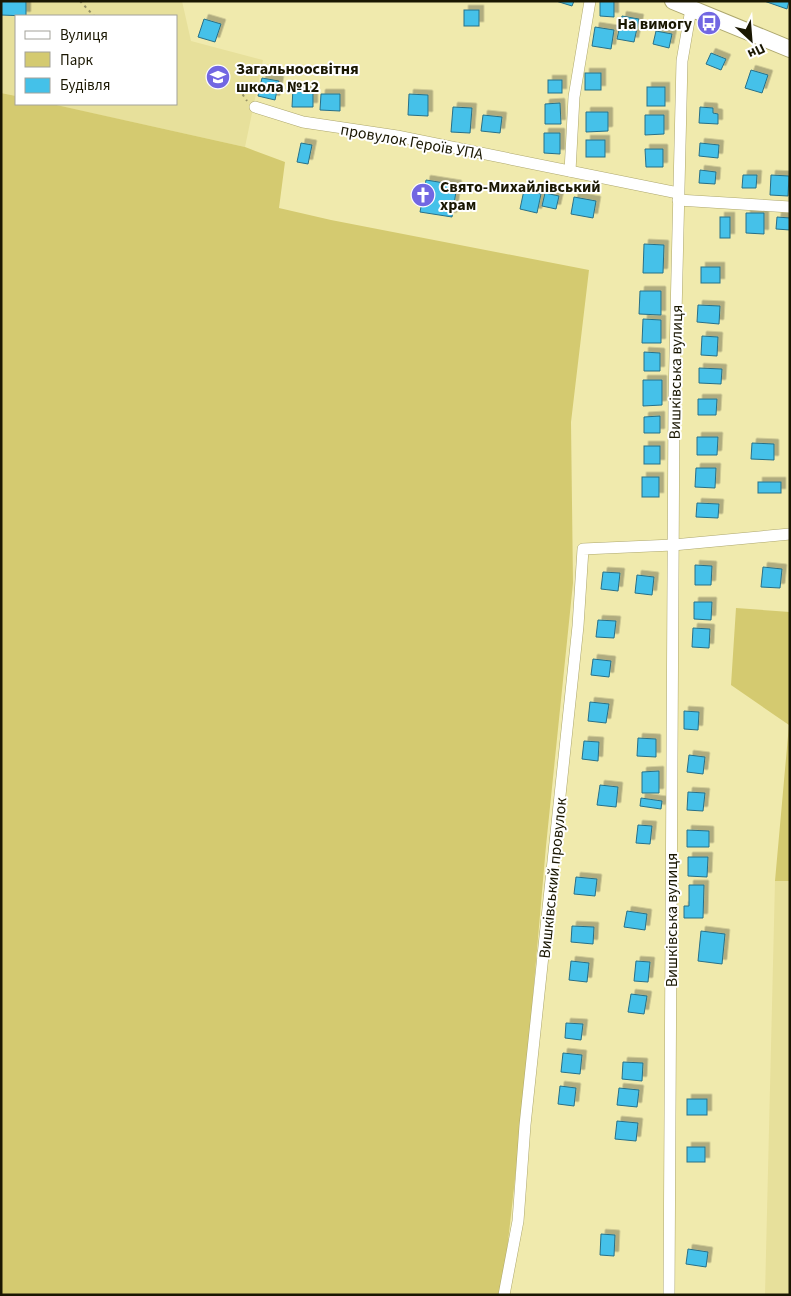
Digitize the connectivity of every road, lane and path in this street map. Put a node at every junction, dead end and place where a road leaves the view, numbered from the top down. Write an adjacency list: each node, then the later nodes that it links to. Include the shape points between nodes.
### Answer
1 (80, 1): 5 (path)
2 (590, 1): 9 (street, via 574,96)
3 (673, 1): 4 (street)
4 (691, 9): 6 (street); 10 (street, Вишківська вулиця, via 682,61)
5 (93, 15)
6 (790, 49)
7 (239, 89): 8 (path)
8 (255, 107): 9 (street, провулок Героїв УПА, via 303,122 397,136)
9 (570, 171): 10 (street, провулок Героїв УПА)
10 (678, 196): 11 (street); 13 (street, Вишківська вулиця)
11 (790, 208)
12 (790, 534): 13 (street)
13 (673, 545): 14 (street, Вишківський провулок, via 583,549 518,1221); 15 (street, Вишківська вулиця)
14 (504, 1295)
15 (669, 1295)

